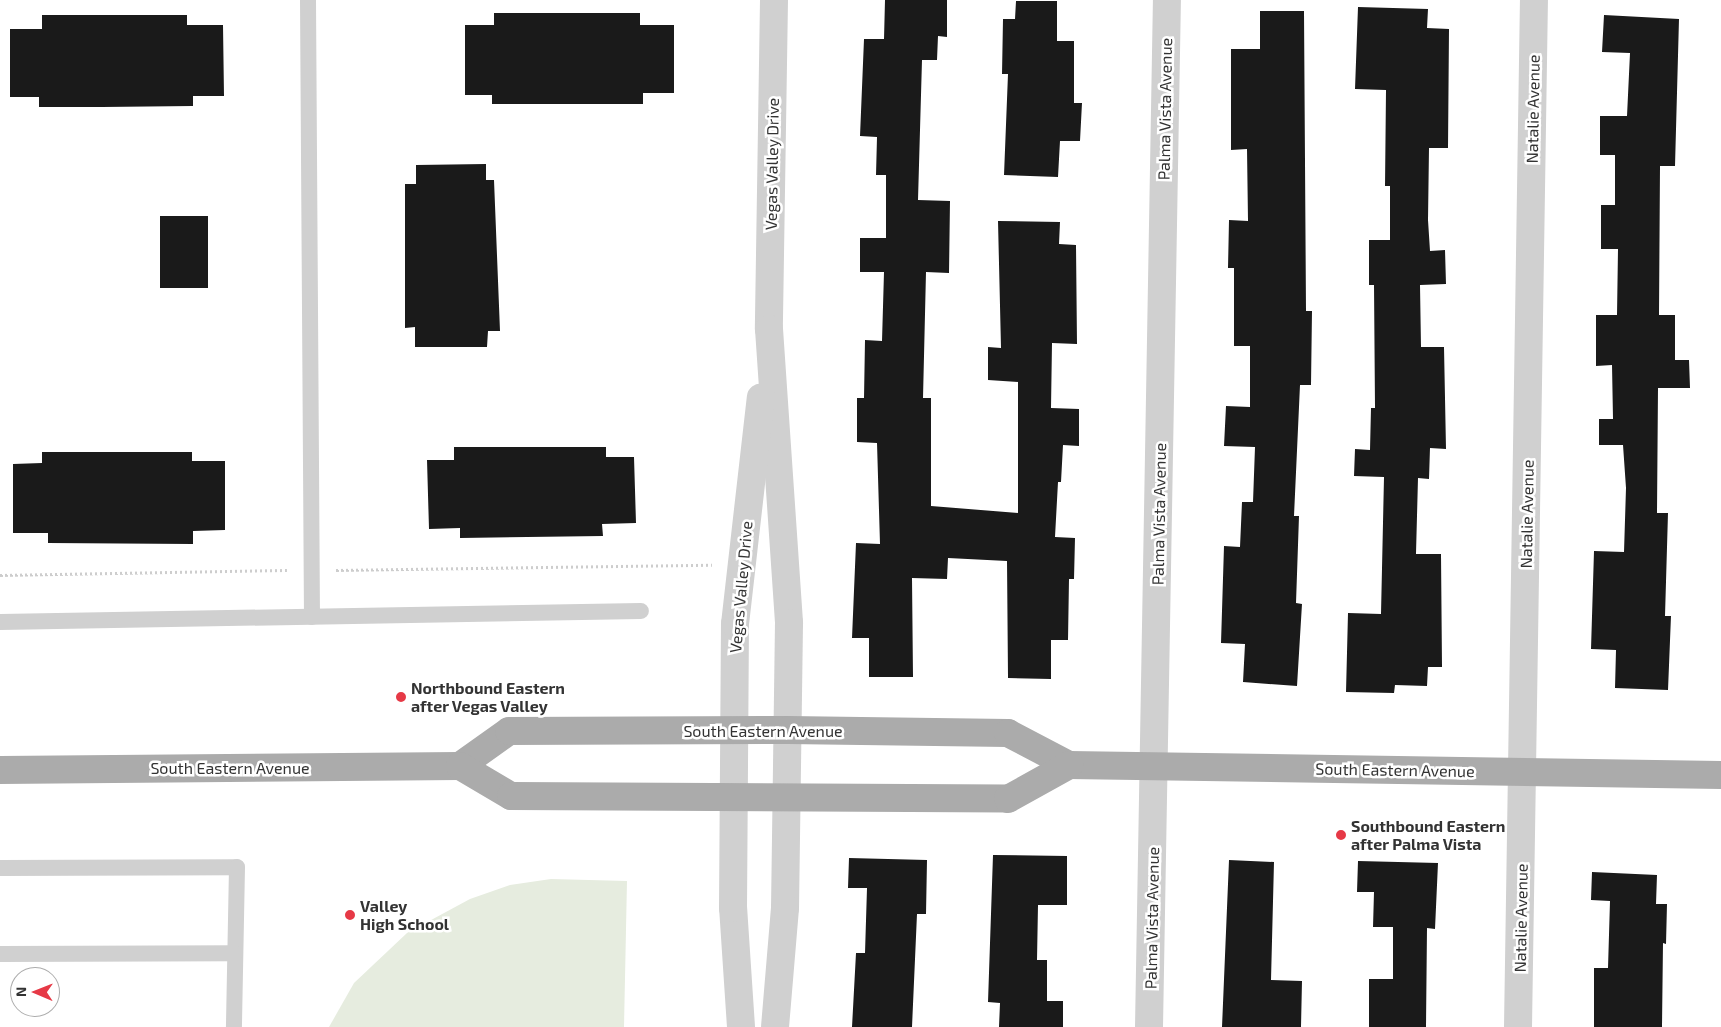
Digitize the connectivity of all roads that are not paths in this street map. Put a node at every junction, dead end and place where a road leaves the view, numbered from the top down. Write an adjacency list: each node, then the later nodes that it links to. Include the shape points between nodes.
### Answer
1 (308, 0): 7 (lane)
2 (774, 0): 5 (street, Vegas Valley Drive)
3 (1167, 0): 13 (street, Palma Vista Avenue)
4 (1534, 0): 15 (street, Natalie Avenue)
5 (770, 329): 9 (street, Vegas Valley Drive, via 735,624); 10 (street, Vegas Valley Drive, via 789,623)
6 (641, 612): 7 (lane)
7 (312, 617): 8 (lane)
8 (0, 622)
9 (734, 730): 10 (main road, South Eastern Avenue); 12 (main road, South Eastern Avenue, via 509,731); 17 (street, Vegas Valley Drive)
10 (788, 730): 11 (main road, South Eastern Avenue, via 1008,733); 18 (street, Vegas Valley Drive)
11 (1069, 765): 13 (main road, South Eastern Avenue); 18 (main road, via 1008,799)
12 (460, 766): 14 (main road, South Eastern Avenue); 17 (main road, via 511,796)
13 (1155, 767): 15 (main road, South Eastern Avenue); 25 (street, Palma Vista Avenue)
14 (0, 770)
15 (1524, 772): 16 (main road, South Eastern Avenue); 26 (street, Natalie Avenue)
16 (1721, 775)
17 (734, 798): 18 (main road); 23 (street, Vegas Valley Drive, via 734,908)
18 (787, 798): 24 (street, Vegas Valley Drive, via 785,908)
19 (0, 868): 21 (lane, via 237,866)
20 (0, 954): 21 (lane)
21 (236, 954): 22 (lane)
22 (234, 1027)
23 (741, 1027)
24 (775, 1027)
25 (1149, 1027)
26 (1518, 1027)

